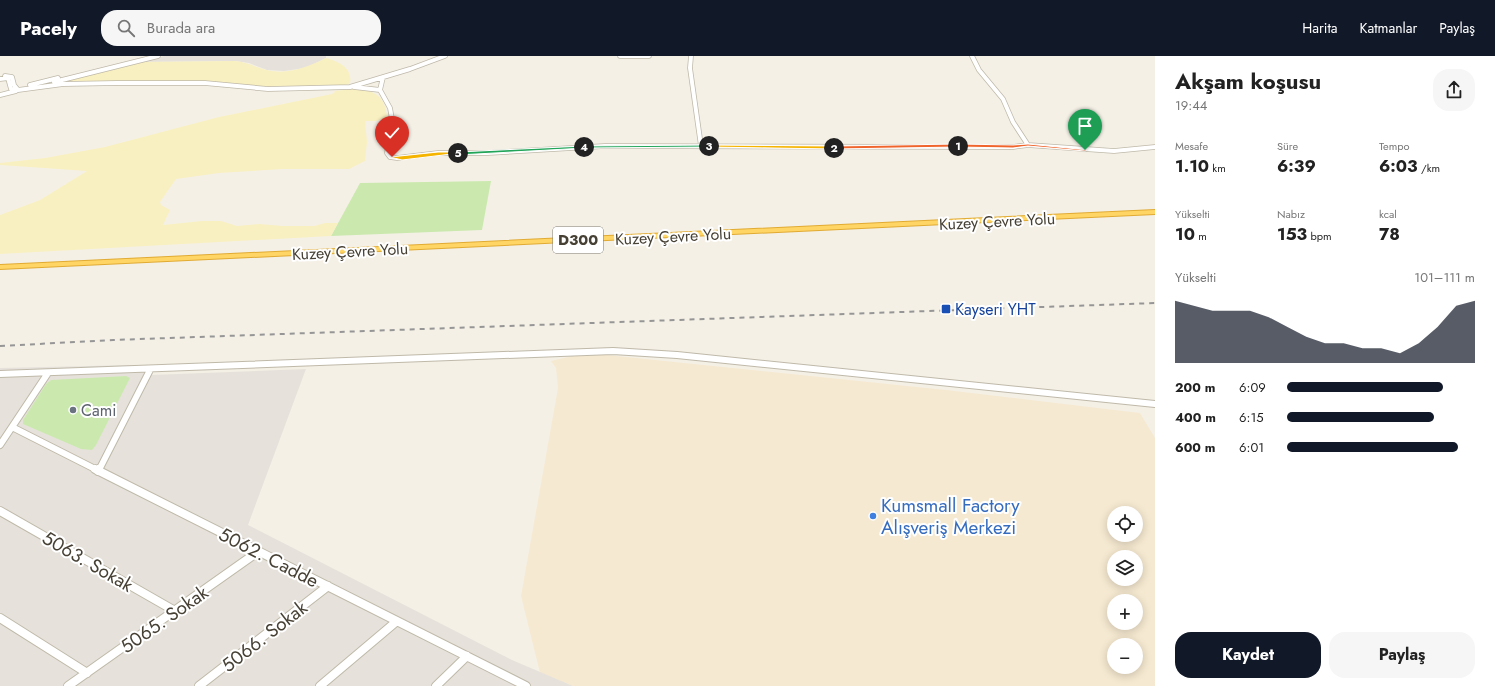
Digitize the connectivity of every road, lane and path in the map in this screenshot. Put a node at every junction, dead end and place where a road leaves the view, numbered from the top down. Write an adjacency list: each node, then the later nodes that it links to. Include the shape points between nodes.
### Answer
1 (147, 56): 12 (street)
2 (158, 56): 12 (street)
3 (445, 56): 8 (street)
4 (620, 56): 5 (street)
5 (649, 56)
6 (691, 56): 17 (street, via 690,68)
7 (972, 56): 16 (street, via 983,77 1002,99)
8 (382, 77): 10 (street); 13 (street)
9 (0, 78): 11 (street, via 8,78); 12 (street, via 12,76)
10 (350, 86): 12 (street, via 274,89 205,83 117,83 57,84); 13 (street)
11 (11, 89): 12 (street); 14 (street)
12 (17, 89): 15 (street)
13 (380, 90): 17 (street, via 392,116 387,153 394,158 438,153 562,148)
14 (0, 92)
15 (0, 95)
16 (1028, 145): 17 (street, via 874,148); 18 (street, via 1114,151)
17 (701, 146)
18 (1155, 147)
19 (1155, 207): 21 (highway, Kuzey Çevre Yolu / D300)
20 (1155, 212): 21 (highway, Kuzey Çevre Yolu / D300)
21 (1, 266)
22 (150, 370): 23 (street); 25 (street, via 613,351 677,355); 28 (street)
23 (48, 373): 24 (street); 26 (street)
24 (0, 374)
25 (1155, 404)
26 (12, 427): 27 (street); 28 (street, 5062. Cadde)
27 (0, 445)
28 (98, 471): 30 (street, 5062. Cadde)
29 (0, 511): 32 (street, 5063. Sokak)
30 (259, 551): 31 (street, 5062. Cadde); 32 (street, 5065. Sokak)
31 (328, 586): 34 (street, 5062. Cadde); 39 (street, 5066. Sokak)
32 (175, 611): 36 (street, 5065. Sokak)
33 (0, 618): 36 (street)
34 (397, 621): 35 (street, 5062. Cadde); 40 (street)
35 (467, 656): 41 (street); 42 (street, 5062. Cadde)
36 (86, 673): 37 (street, 5065. Sokak)
37 (78, 683): 38 (street, 5065. Sokak)
38 (68, 686)
39 (199, 686)
40 (320, 686)
41 (436, 686)
42 (526, 686)

